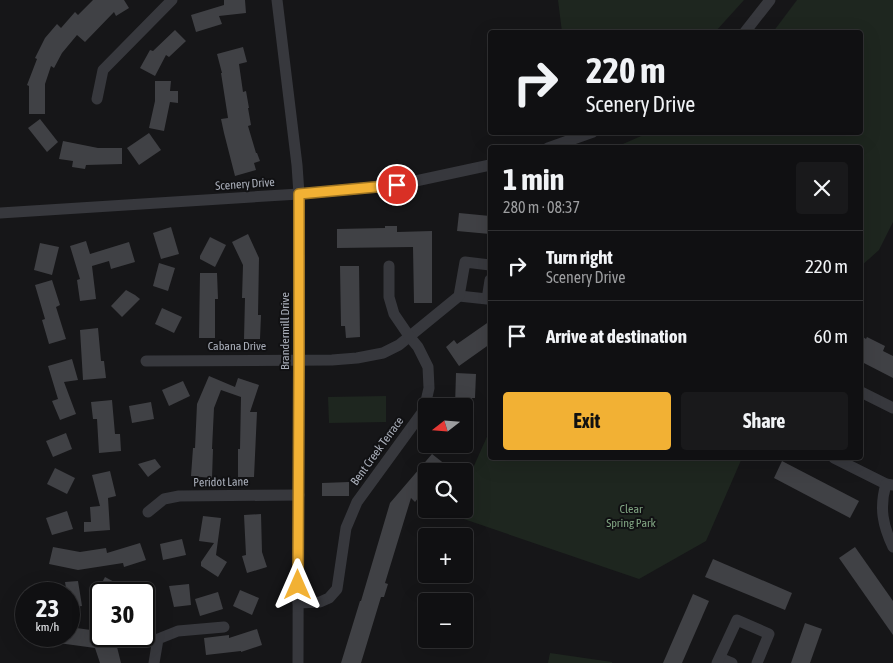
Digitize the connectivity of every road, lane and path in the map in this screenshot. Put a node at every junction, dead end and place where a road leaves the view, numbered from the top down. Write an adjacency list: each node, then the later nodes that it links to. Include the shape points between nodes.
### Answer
1 (172, 0): 5 (street, via 103,70)
2 (277, 0): 9 (street, Brandermill Drive)
3 (770, 0): 4 (street)
4 (747, 30)
5 (97, 99)
6 (585, 135): 7 (street)
7 (557, 145)
8 (488, 166): 9 (street, Scenery Drive, via 397,185)
9 (299, 194): 10 (street, Scenery Drive); 16 (street, Brandermill Drive)
10 (0, 214)
11 (488, 265): 14 (street, via 465,262)
12 (389, 266): 15 (street, Bent Creek Terrace, via 389,297 394,314)
13 (488, 293): 14 (street, via 487,299)
14 (459, 296): 15 (street, Cabana Drive)
15 (409, 336): 16 (street, Cabana Drive, via 383,353 332,360); 25 (street, Bent Creek Terrace, via 428,367 429,388 424,410 357,502 346,528 337,589 320,602)
16 (299, 360): 17 (street, Cabana Drive); 22 (street, Brandermill Drive)
17 (146, 361)
18 (863, 393): 19 (street)
19 (893, 408)
20 (838, 460): 21 (street)
21 (889, 485): 24 (street, via 882,498 882,513 885,531)
22 (298, 495): 23 (street, Peridot Lane, via 178,496 164,500); 25 (street, Brandermill Drive)
23 (148, 512)
24 (893, 547)
25 (298, 602): 29 (street, Brandermill Drive)
26 (224, 627): 28 (street, via 178,631 158,640)
27 (719, 660): 30 (street); 31 (street, via 737,620 769,634)
28 (154, 663)
29 (298, 663)
30 (732, 663)
31 (757, 663)

